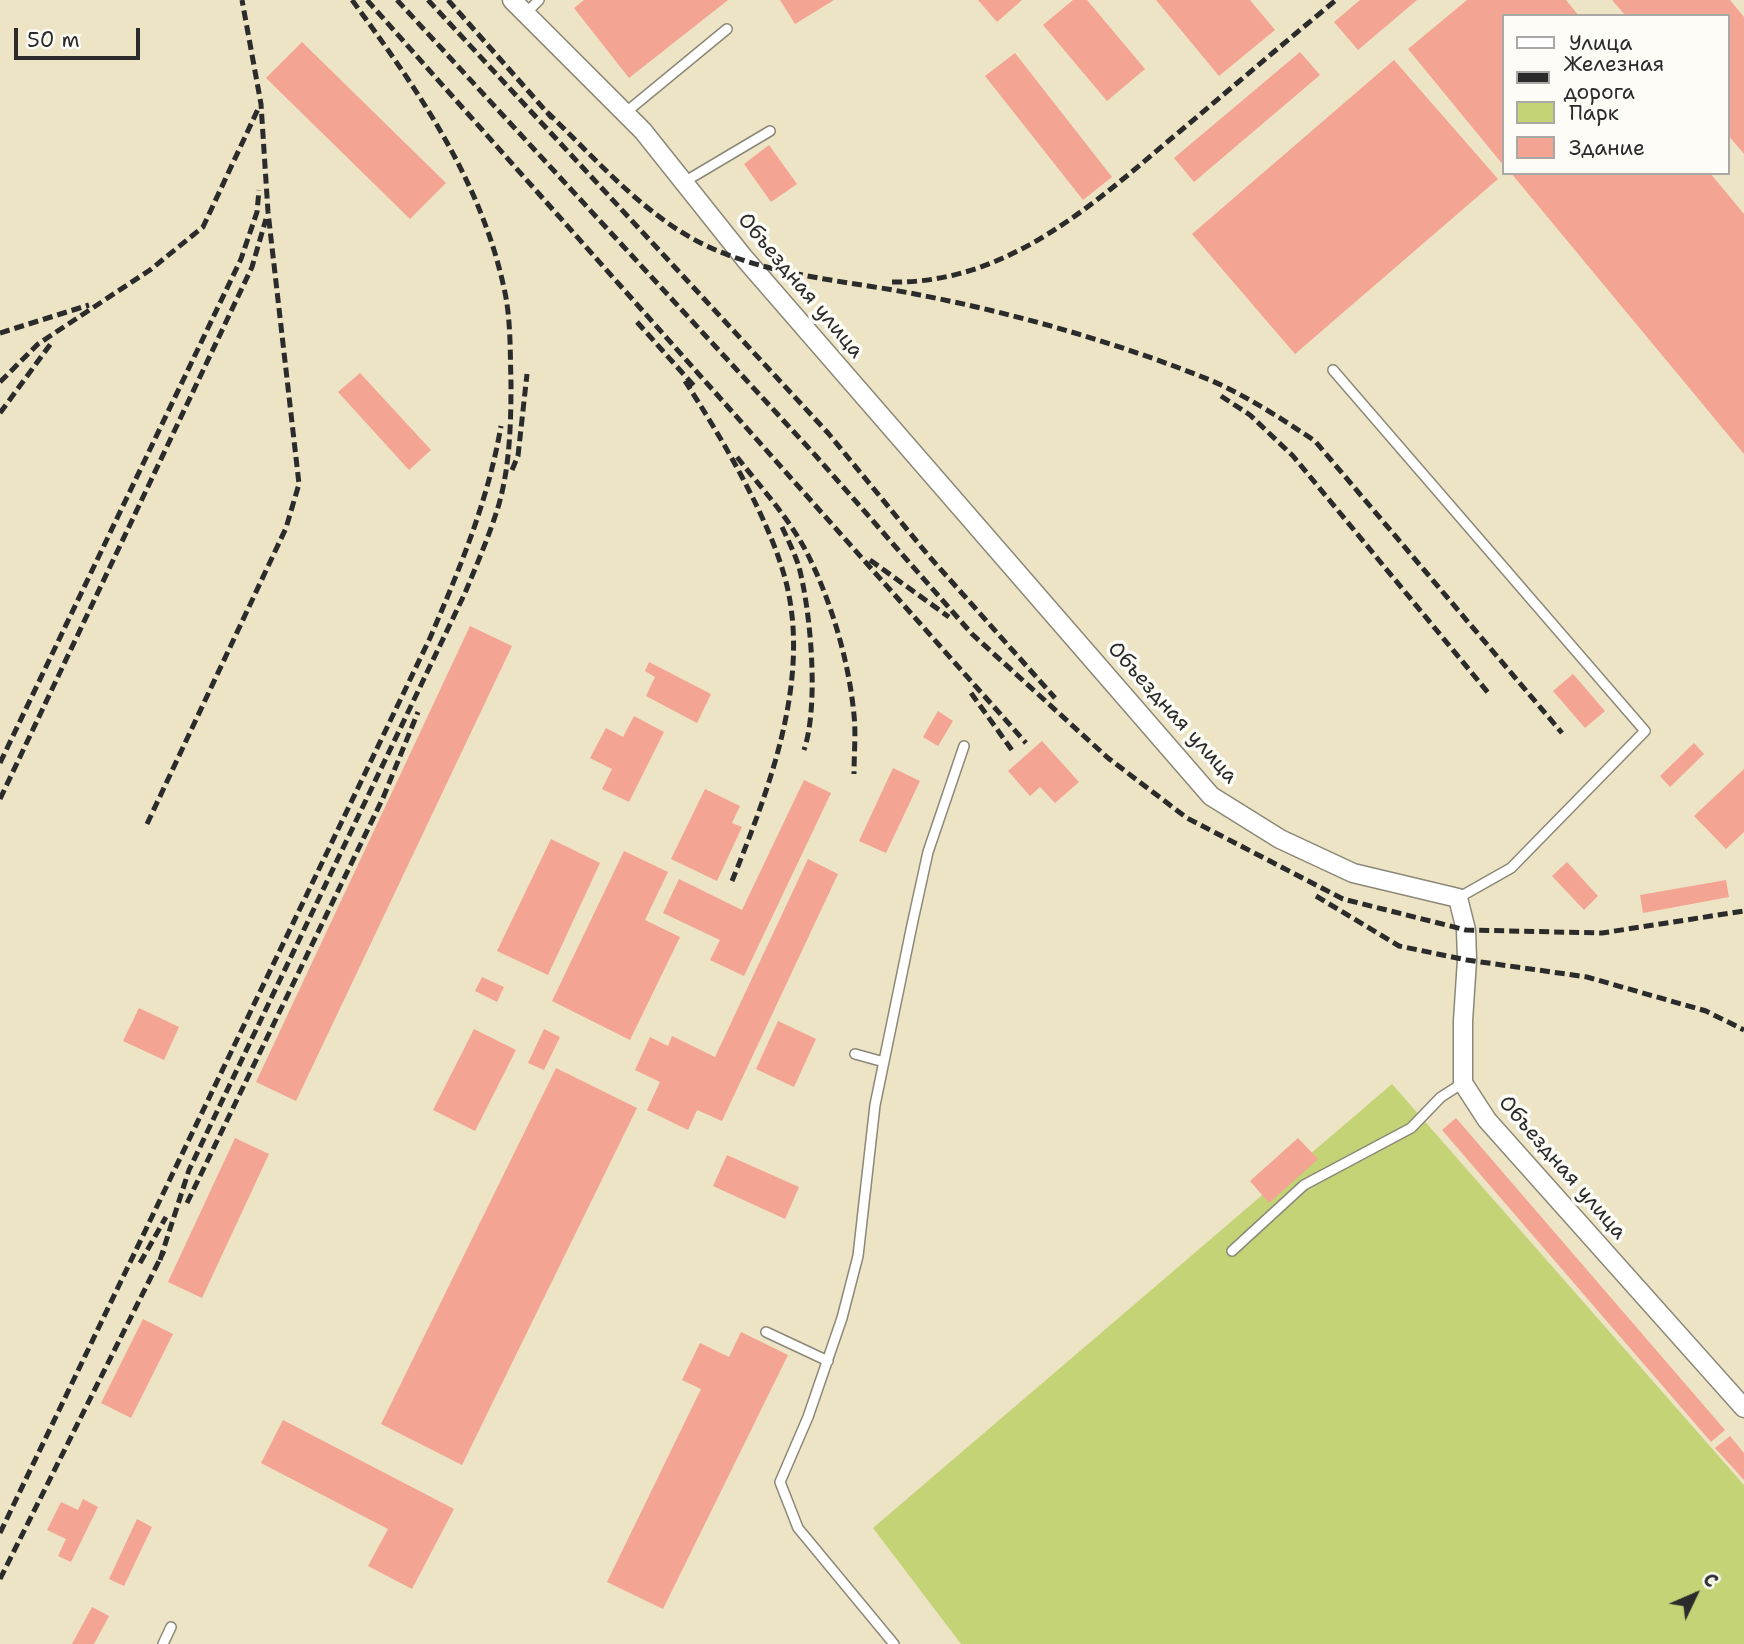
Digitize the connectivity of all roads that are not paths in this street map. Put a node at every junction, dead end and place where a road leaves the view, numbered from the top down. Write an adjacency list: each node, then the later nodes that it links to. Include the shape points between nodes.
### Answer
1 (512, 0): 3 (street, Объездная улица)
2 (539, 0): 3 (lane)
3 (524, 15): 5 (street, Объездная улица)
4 (727, 29): 5 (lane)
5 (625, 113): 7 (street, Объездная улица)
6 (770, 131): 7 (lane)
7 (684, 182): 10 (street, Объездная улица, via 754,270 1211,796 1280,839 1353,873)
8 (1333, 370): 10 (lane, via 1645,731 1511,868)
9 (964, 746): 12 (lane, via 928,852)
10 (1458, 898): 13 (street, via 1467,960)
11 (855, 1054): 12 (lane)
12 (884, 1062): 16 (lane, via 858,1255)
13 (1463, 1083): 14 (lane, via 1441,1097 1411,1128 1304,1185); 17 (street, Объездная улица, via 1487,1120)
14 (1233, 1251)
15 (766, 1332): 16 (lane)
16 (828, 1361): 20 (lane, via 780,1482 799,1528)
17 (1744, 1408)
18 (171, 1627): 19 (lane)
19 (163, 1644)
20 (894, 1644)

